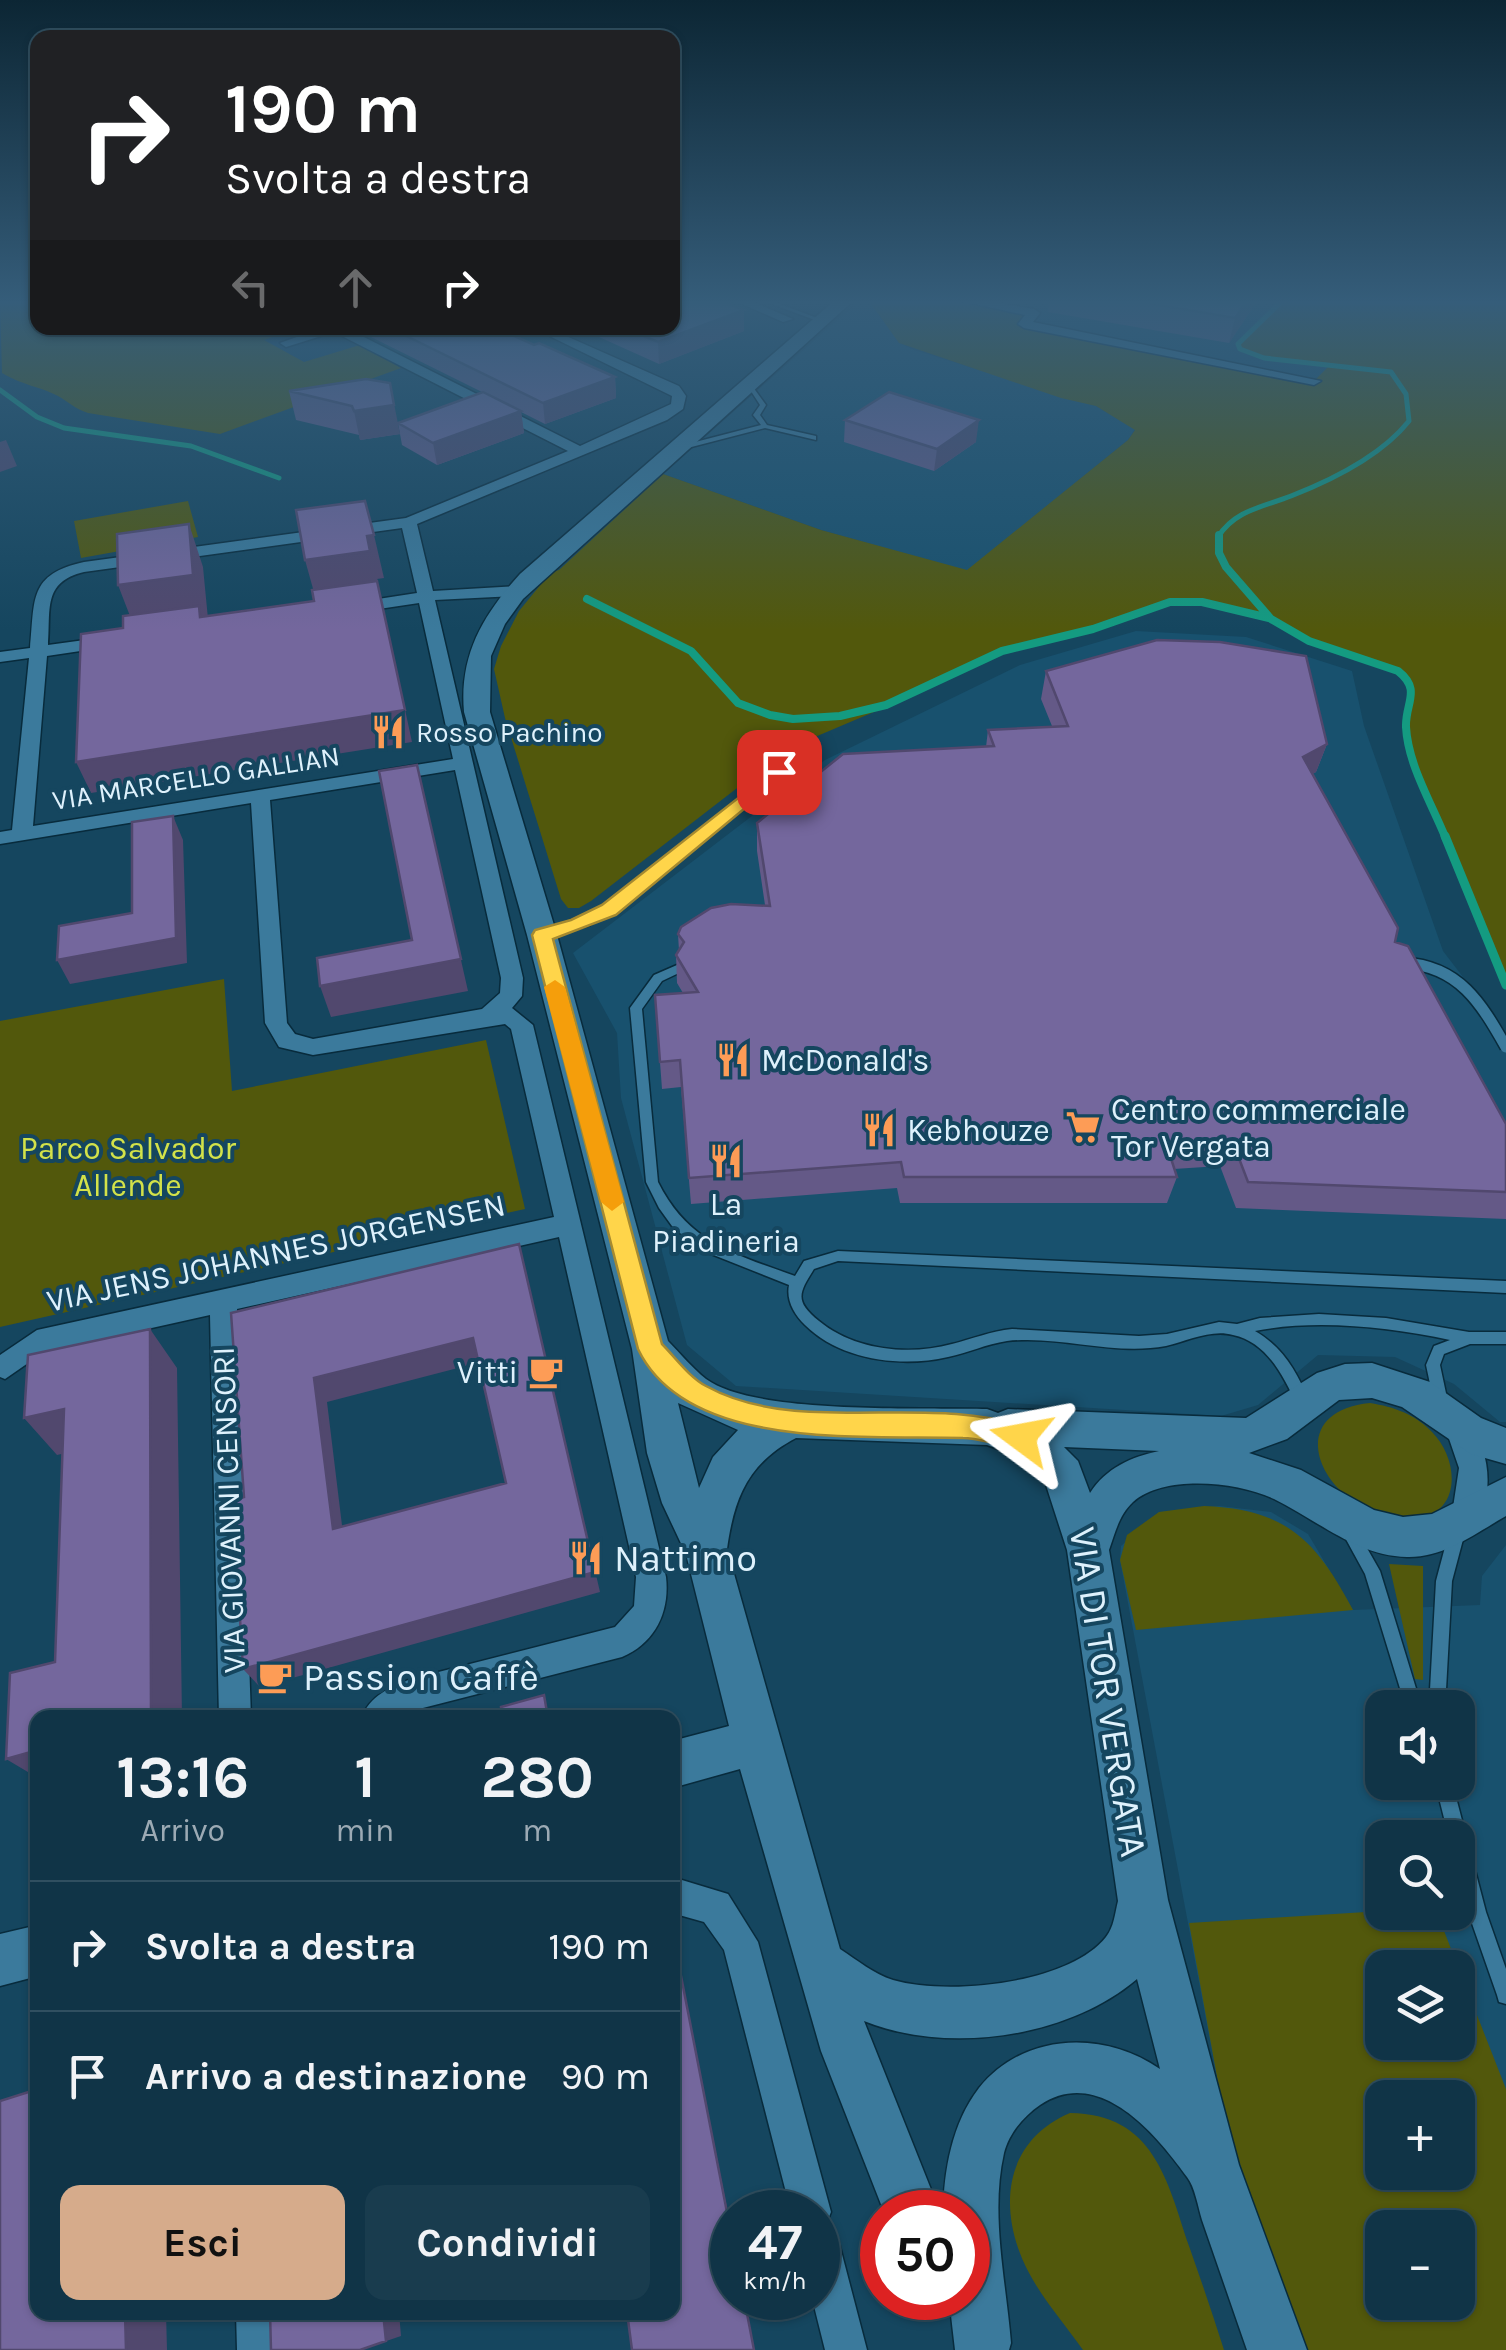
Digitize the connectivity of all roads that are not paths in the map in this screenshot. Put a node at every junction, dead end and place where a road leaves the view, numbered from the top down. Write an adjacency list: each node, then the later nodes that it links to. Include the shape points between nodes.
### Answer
1 (499, 411): 7 (street)
2 (671, 411): 7 (street)
3 (721, 411): 8 (main road, VIA DI TOR VERGATA)
4 (759, 411): 5 (lane)
5 (765, 426): 6 (lane); 8 (lane)
6 (813, 438)
7 (577, 450): 9 (street)
8 (676, 450): 10 (main road, VIA DI TOR VERGATA)
9 (409, 522): 11 (street); 14 (street, via 62,572 45,587)
10 (517, 591): 11 (street); 21 (main road, VIA DI TOR VERGATA, via 478,653 475,698)
11 (427, 596): 12 (street); 17 (street)
12 (328, 611)
13 (134, 639): 14 (street)
14 (38, 652): 15 (street); 19 (street)
15 (0, 656)
16 (806, 750): 21 (lane, via 617,904)
17 (461, 764): 18 (street, VIA MARCELLO GALLIAN); 24 (street, via 514,989)
18 (260, 796): 19 (street, VIA MARCELLO GALLIAN); 24 (street, via 276,1023 286,1041 313,1047)
19 (22, 834): 20 (street, VIA MARCELLO GALLIAN)
20 (0, 838)
21 (542, 935): 26 (main road, VIA DI TOR VERGATA)
22 (676, 969): 29 (lane, via 658,978 636,1008 652,1182 664,1208 692,1239)
23 (1406, 979): 27 (lane, bridge, via 1393,963 1432,964 1457,975)
24 (488, 1017): 25 (street)
25 (521, 1030): 26 (street); 28 (street)
26 (566, 1033): 35 (main road, VIA DI TOR VERGATA)
27 (1506, 1047)
28 (570, 1224): 31 (street, VIA JENS JOHANNES JORGENSEN); 50 (street, via 651,1577 651,1607 635,1632 600,1649 411,1695)
29 (796, 1282): 30 (lane, via 808,1265 838,1256); 32 (lane, via 796,1305 823,1333 895,1355 947,1352 1011,1335 1152,1342)
30 (1506, 1286)
31 (223, 1302): 36 (street, VIA JENS JOHANNES JORGENSEN, via 37,1342); 49 (street, VIA GIOVANNI CENSORI)
32 (1238, 1330): 33 (lane, via 1278,1320); 37 (lane, via 1280,1358)
33 (1469, 1338): 34 (lane); 39 (lane, via 1439,1350 1433,1366 1434,1384)
34 (1506, 1338)
35 (651, 1349): 38 (main road, VIA DI TOR VERGATA, via 706,1400); 45 (main road, VIA DI TOR VERGATA, via 682,1505)
36 (5, 1368)
37 (1302, 1402): 39 (main road, via 1340,1382 1374,1380 1408,1391); 40 (main road, via 1270,1428 1232,1438)
38 (792, 1420): 40 (main road, VIA DI TOR VERGATA); 45 (main road, VIA DI TOR VERGATA, via 753,1442 720,1482)
39 (1456, 1420): 41 (main road, via 1478,1438); 43 (street, via 1476,1480)
40 (986, 1426): 46 (main road, VIA DI TOR VERGATA, via 1021,1437 1054,1461 1074,1497)
41 (1506, 1446)
42 (1506, 1496): 43 (main road)
43 (1467, 1514): 44 (main road, via 1447,1531 1421,1538 1391,1536); 48 (lane, via 1444,1581)
44 (1336, 1515): 46 (main road, via 1263,1476 1175,1468 1120,1487 1105,1504); 47 (lane, via 1372,1571)
45 (706, 1549): 51 (main road, VIA DI TOR VERGATA)
46 (1088, 1550): 55 (main road, VIA DI TOR VERGATA)
47 (1408, 1690)
48 (1438, 1690)
49 (235, 1710)
50 (386, 1710)
51 (758, 1741): 52 (main road); 58 (main road, VIA DI TOR VERGATA)
52 (680, 1763)
53 (1448, 1800): 59 (lane)
54 (686, 1898): 61 (street, via 715,1907 740,1942)
55 (1143, 1900): 58 (main road, VIA DI TOR VERGATA, via 1135,1938 1119,1961 1074,1990 1042,2000 945,2012 902,2008); 60 (main road, VIA DI TOR VERGATA)
56 (30, 1952): 57 (main road)
57 (0, 1960)
58 (820, 1966): 62 (main road, VIA DI TOR VERGATA)
59 (1506, 1995)
60 (1211, 2165): 65 (main road, via 1149,2094 1114,2074 1060,2068 1015,2087 990,2118 976,2154); 68 (main road, VIA DI TOR VERGATA)
61 (805, 2190)
62 (902, 2190)
63 (257, 2320): 66 (street)
64 (838, 2320): 67 (street)
65 (975, 2330)
66 (258, 2350)
67 (846, 2350)
68 (1277, 2350)

